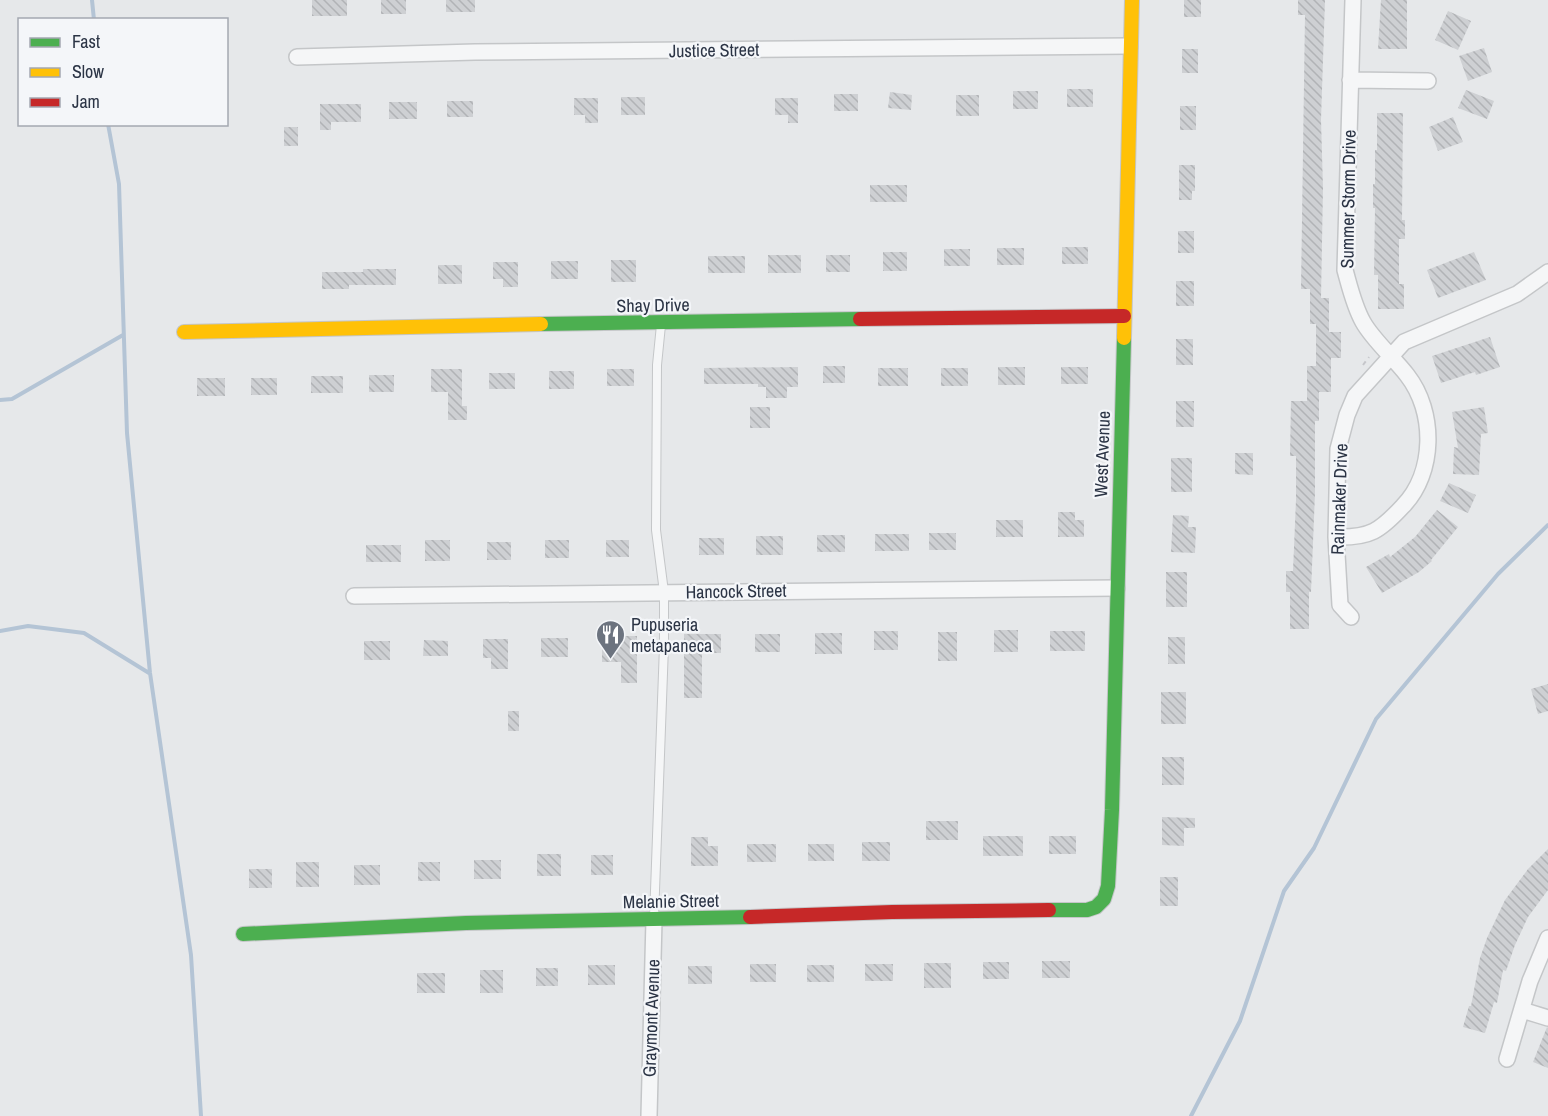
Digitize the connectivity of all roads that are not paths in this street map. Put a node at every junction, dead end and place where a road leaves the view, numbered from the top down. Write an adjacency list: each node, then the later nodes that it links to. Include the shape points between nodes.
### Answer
1 (1131, 0): 3 (street, West Avenue)
2 (1353, 0): 5 (street, Summer Storm Drive)
3 (1130, 46): 4 (street, Justice Street); 8 (street, West Avenue)
4 (297, 57)
5 (1350, 80): 6 (street); 11 (street, Summer Storm Drive, via 1345,270)
6 (1428, 81)
7 (1548, 272): 11 (street, Rainmaker Drive, via 1517,294 1404,342)
8 (1124, 316): 9 (street, Shay Drive); 13 (street, West Avenue)
9 (661, 323): 10 (street, Shay Drive); 14 (lane, via 656,530)
10 (184, 332)
11 (1381, 360): 12 (street, Rainmaker Drive, via 1355,396 1338,449); 12 (street, Summer Storm Drive, via 1409,377 1418,396 1428,442 1426,465 1414,494 1376,532 1357,538)
12 (1336, 537): 16 (street, Rainmaker Drive, via 1340,605)
13 (1117, 588): 14 (street, Hancock Street); 17 (street, West Avenue, via 1110,871 1106,897)
14 (664, 592): 15 (street, Hancock Street); 18 (lane)
15 (354, 596)
16 (1351, 617)
17 (1098, 907): 18 (street, Melanie Street)
18 (654, 920): 19 (street, Melanie Street, via 466,923); 24 (street, Graymont Avenue)
19 (243, 934)
20 (1548, 938): 21 (street)
21 (1522, 1010): 22 (street); 23 (street)
22 (1548, 1018)
23 (1507, 1059)
24 (649, 1116)

